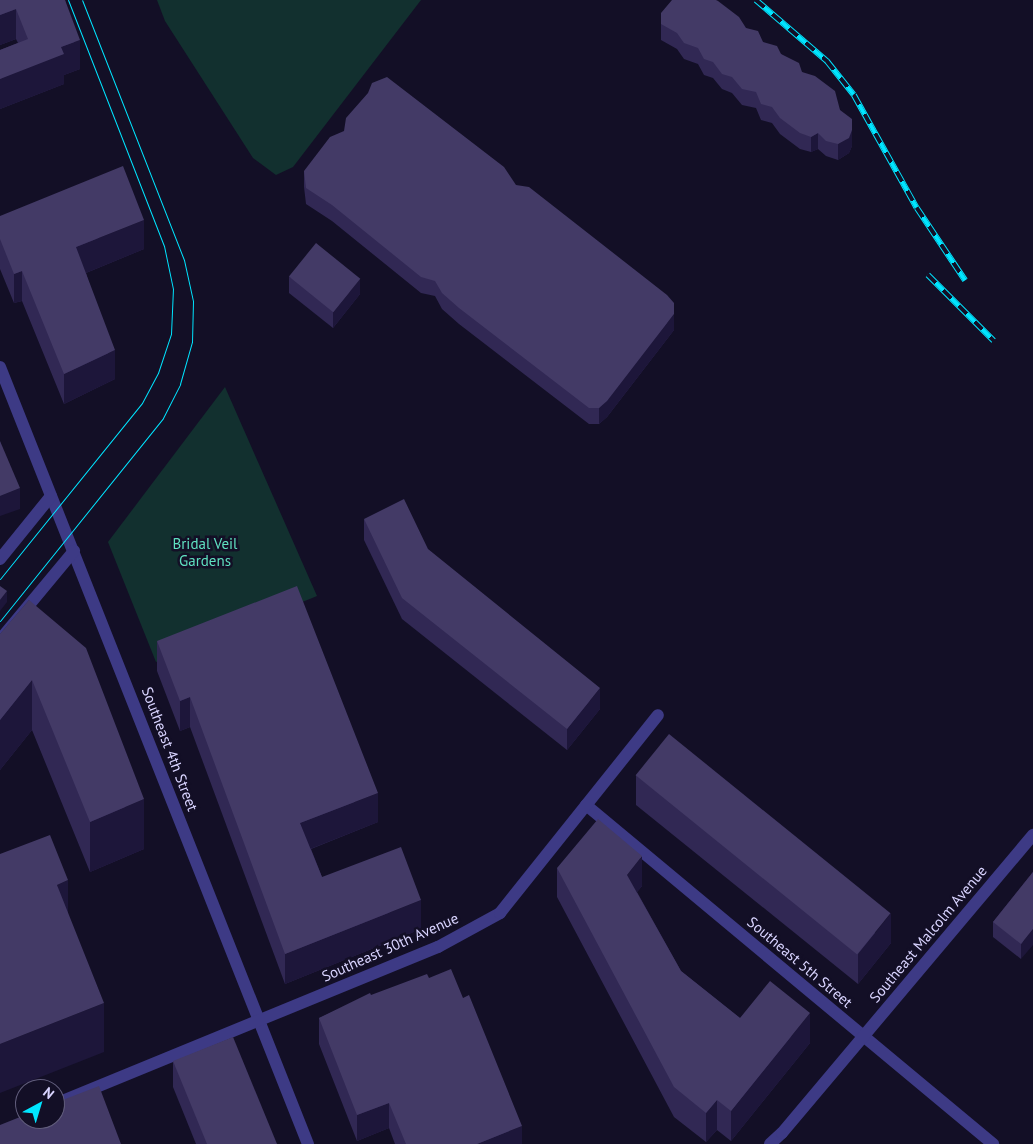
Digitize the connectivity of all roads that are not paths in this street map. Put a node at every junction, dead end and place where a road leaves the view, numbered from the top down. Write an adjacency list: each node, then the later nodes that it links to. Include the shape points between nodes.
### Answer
1 (0, 367): 2 (street, Southeast 4th Street)
2 (51, 496): 3 (street, Southeast 4th Street); 4 (street)
3 (74, 550): 5 (street); 9 (street, Southeast 4th Street)
4 (0, 559)
5 (0, 640)
6 (658, 714): 7 (street, Southeast 30th Avenue)
7 (586, 805): 9 (street, Southeast 30th Avenue, via 500,913 438,947); 10 (street, Southeast 5th Street)
8 (1033, 835): 10 (street, Southeast Malcolm Avenue)
9 (260, 1020): 11 (street, Southeast 30th Avenue); 12 (street, Southeast 4th Street)
10 (864, 1036): 13 (street, Southeast Malcolm Avenue); 14 (street, Southeast 5th Street)
11 (65, 1100)
12 (308, 1144)
13 (770, 1144)
14 (993, 1144)

